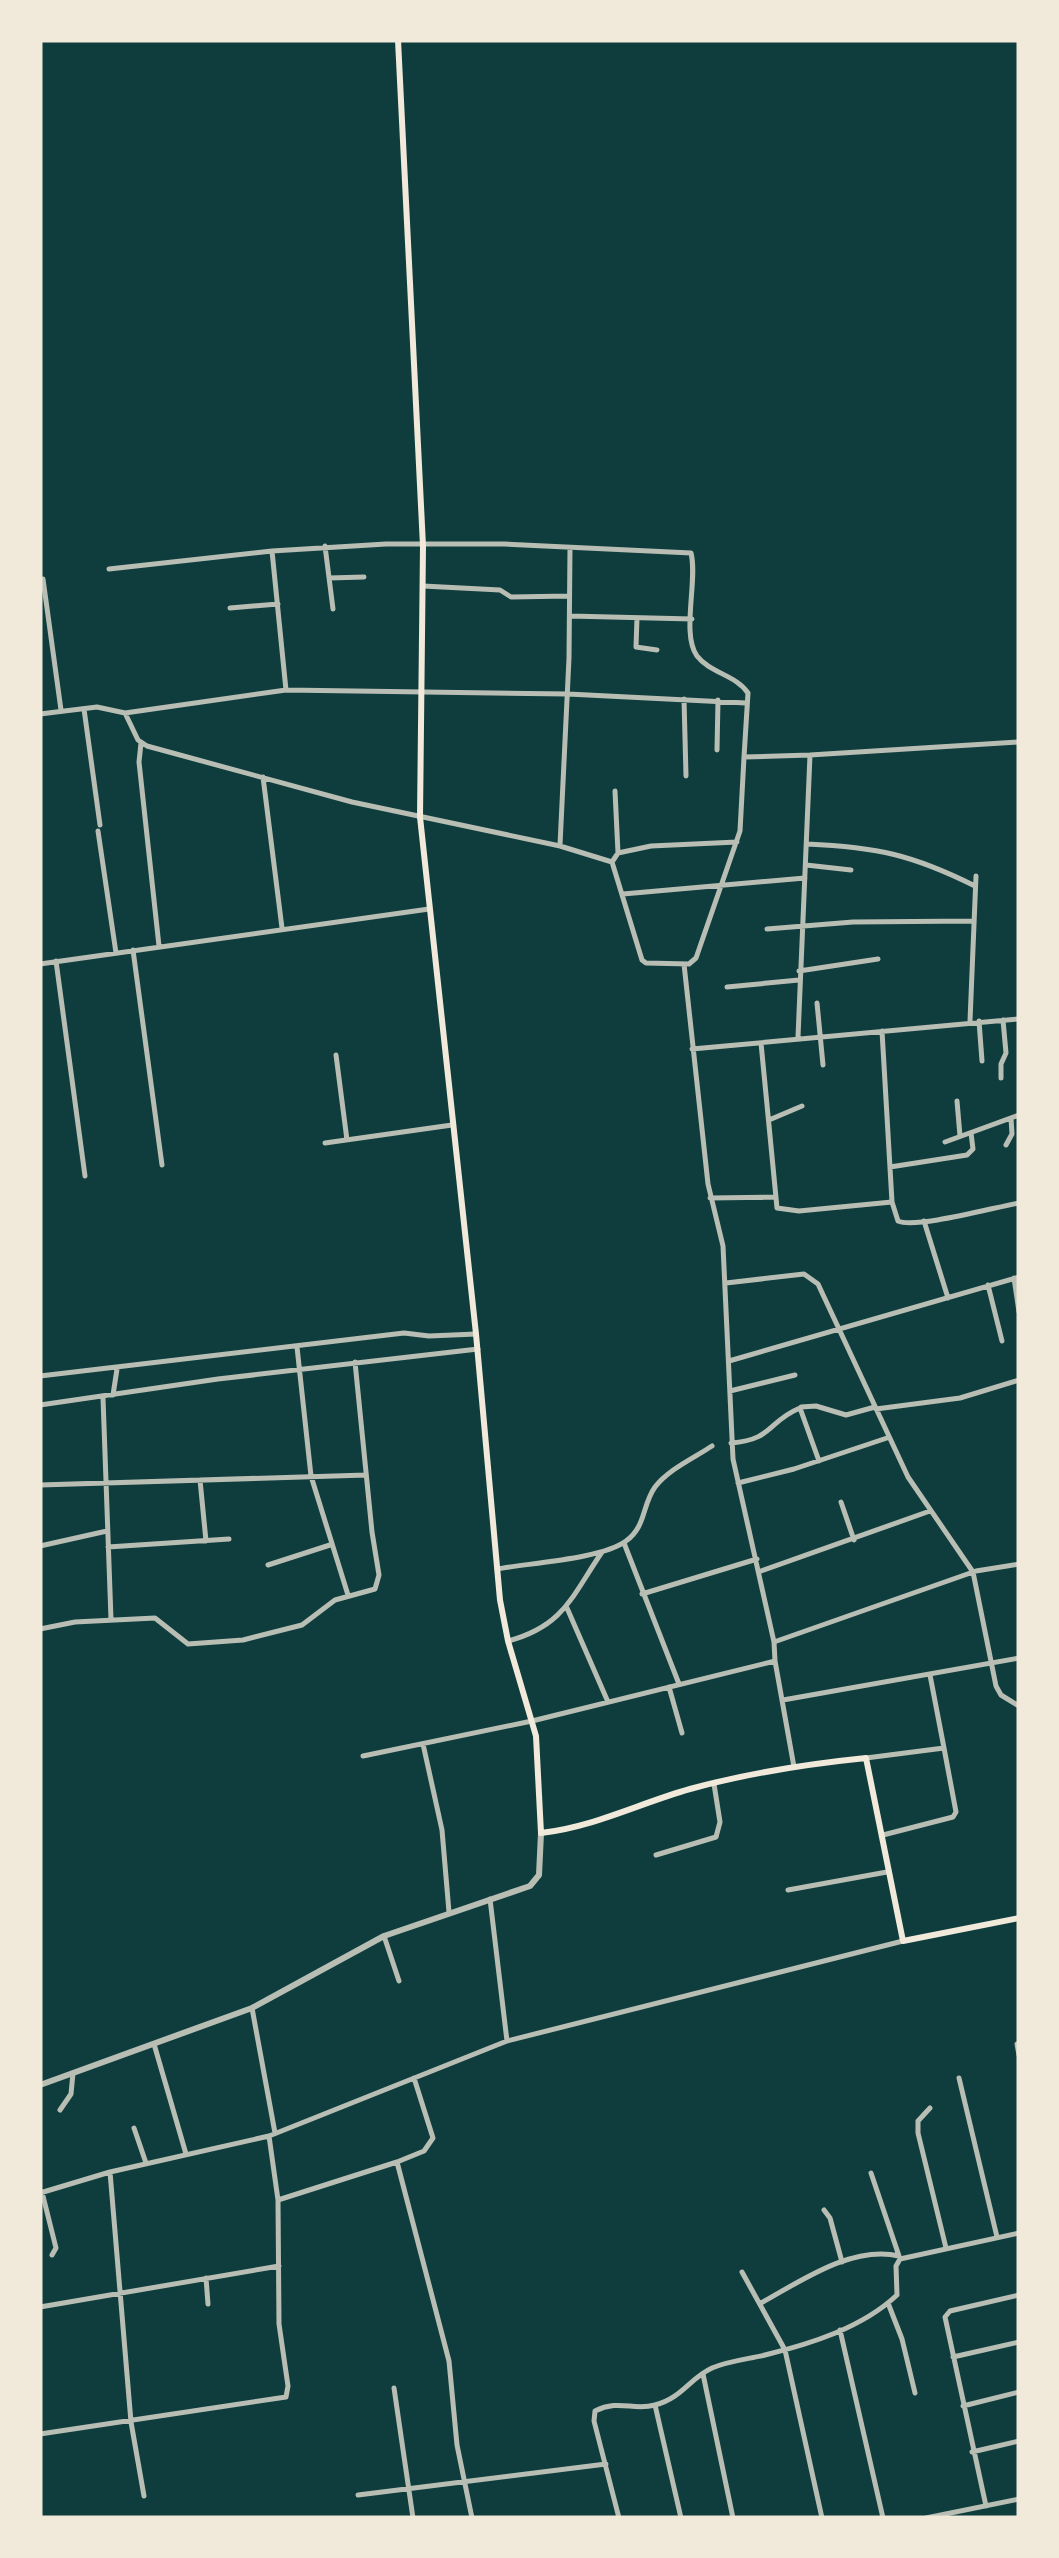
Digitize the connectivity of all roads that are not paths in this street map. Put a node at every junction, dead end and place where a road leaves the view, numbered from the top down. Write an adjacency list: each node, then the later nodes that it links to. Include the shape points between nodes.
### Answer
1 (398, 40): 2 (main road)
2 (423, 545): 3 (street); 4 (street); 10 (main road)
3 (326, 546): 5 (street); 8 (street)
4 (570, 548): 11 (street); 17 (street, via 689,552)
5 (272, 551): 6 (street); 12 (street)
6 (108, 569)
7 (364, 577): 8 (street)
8 (329, 578): 14 (street)
9 (43, 580): 26 (street)
10 (421, 586): 11 (street); 20 (main road)
11 (568, 596): 15 (street)
12 (278, 604): 13 (street); 19 (street)
13 (230, 608)
14 (333, 609)
15 (570, 616): 16 (street); 21 (street)
16 (637, 618): 17 (street); 18 (street, via 636,648)
17 (692, 619): 24 (street, via 696,655 742,684)
18 (657, 650)
19 (286, 690): 20 (street); 27 (street)
20 (421, 692): 21 (street); 37 (main road)
21 (568, 694): 22 (street); 40 (street)
22 (684, 698): 23 (street); 34 (street)
23 (718, 700): 24 (street); 31 (street)
24 (746, 703): 33 (street)
25 (84, 708): 26 (street); 27 (street); 57 (street)
26 (61, 710): 28 (street)
27 (125, 713): 30 (street)
28 (40, 714)
29 (1019, 742): 32 (street)
30 (142, 743): 35 (street); 55 (street)
31 (717, 750)
32 (810, 755): 33 (street); 39 (street)
33 (744, 757): 38 (street)
34 (686, 776)
35 (263, 777): 37 (street); 53 (street)
36 (615, 791): 41 (street)
37 (420, 818): 40 (street); 50 (main road)
38 (737, 842): 41 (street); 47 (street)
39 (807, 844): 43 (street); 48 (street, via 874,848 926,862)
40 (560, 846): 42 (street)
41 (618, 853): 42 (street)
42 (612, 862): 49 (street)
43 (806, 865): 44 (street); 46 (street)
44 (852, 870)
45 (976, 876): 48 (street)
46 (805, 878): 47 (street); 52 (street)
47 (719, 885): 49 (street); 61 (street, via 696,958)
48 (976, 886): 51 (street)
49 (622, 894): 61 (street, via 643,962)
50 (429, 909): 53 (street); 83 (main road)
51 (972, 920): 52 (street); 68 (street)
52 (801, 926): 54 (street); 62 (street)
53 (282, 929): 55 (street)
54 (767, 929)
55 (159, 946): 56 (street)
56 (133, 950): 57 (street); 90 (street)
57 (116, 953): 59 (street)
58 (878, 959): 62 (street)
59 (56, 962): 60 (street); 92 (street)
60 (40, 964)
61 (684, 964): 74 (street)
62 (800, 971): 63 (street)
63 (799, 980): 64 (street); 72 (street)
64 (727, 987)
65 (816, 1003): 71 (street)
66 (1019, 1018): 67 (street)
67 (1004, 1020): 69 (street); 78 (street)
68 (970, 1022): 69 (street); 70 (street)
69 (979, 1022): 76 (street)
70 (882, 1032): 71 (street); 91 (street)
71 (819, 1036): 72 (street); 77 (street)
72 (798, 1037): 73 (street)
73 (761, 1043): 74 (street); 82 (street)
74 (692, 1049): 94 (street)
75 (336, 1054): 86 (street)
76 (982, 1061)
77 (823, 1065)
78 (1001, 1078)
79 (957, 1102): 85 (street)
80 (802, 1106): 82 (street)
81 (1015, 1116): 84 (street); 89 (street)
82 (768, 1120): 93 (street)
83 (452, 1126): 86 (street); 104 (main road)
84 (970, 1133): 85 (street); 91 (street, via 973,1150 967,1155)
85 (960, 1136): 87 (street)
86 (347, 1140): 88 (street)
87 (945, 1142)
88 (325, 1143)
89 (1006, 1145)
90 (162, 1165)
91 (890, 1168): 95 (street)
92 (85, 1176)
93 (774, 1197): 94 (street); 95 (street, via 782,1210)
94 (710, 1198): 99 (street)
95 (892, 1202): 97 (street, via 899,1222)
96 (1019, 1202): 97 (street)
97 (924, 1222): 101 (street)
98 (1016, 1277): 100 (street); 102 (street)
99 (726, 1283): 103 (street, via 810,1277); 108 (street)
100 (988, 1285): 101 (street); 105 (street)
101 (948, 1298): 103 (street)
102 (1019, 1312)
103 (841, 1329): 108 (street); 120 (street)
104 (476, 1334): 106 (street, via 404,1333); 107 (main road)
105 (1002, 1341)
106 (296, 1347): 110 (street); 111 (street)
107 (478, 1349): 109 (street); 145 (main road)
108 (729, 1361): 115 (street)
109 (356, 1362): 111 (street); 125 (street)
110 (116, 1369): 113 (street); 116 (street)
111 (299, 1369): 116 (street); 126 (street)
112 (795, 1375): 115 (street)
113 (40, 1376)
114 (1019, 1380): 120 (street, via 960,1398)
115 (730, 1391): 122 (street)
116 (112, 1395): 117 (street)
117 (103, 1396): 118 (street); 128 (street)
118 (40, 1405)
119 (800, 1408): 120 (street, via 846,1415); 122 (street, via 764,1436); 124 (street)
120 (879, 1408): 121 (street)
121 (887, 1438): 124 (street); 132 (street)
122 (731, 1443): 129 (street)
123 (712, 1446): 138 (street, via 656,1486 643,1523)
124 (820, 1462): 129 (street)
125 (366, 1475): 126 (street); 149 (street, via 380,1575 378,1586)
126 (311, 1476): 127 (street); 137 (street)
127 (200, 1480): 128 (street); 136 (street)
128 (105, 1482): 130 (street); 133 (street)
129 (738, 1483): 142 (street)
130 (40, 1484)
131 (841, 1502): 135 (street)
132 (930, 1510): 135 (street); 147 (street)
133 (107, 1531): 139 (street); 140 (street)
134 (228, 1539): 136 (street)
135 (854, 1540): 146 (street)
136 (206, 1541): 140 (street)
137 (330, 1544): 143 (street); 149 (street)
138 (624, 1544): 141 (street); 148 (street)
139 (40, 1546)
140 (108, 1548): 151 (street)
141 (602, 1552): 145 (street); 150 (street)
142 (756, 1559): 146 (street); 148 (street)
143 (268, 1564)
144 (1019, 1564): 147 (street)
145 (496, 1569): 153 (main road)
146 (761, 1571): 154 (street)
147 (976, 1571): 154 (street); 157 (street)
148 (642, 1594): 159 (street)
149 (348, 1595): 151 (street, via 302,1626 199,1646 155,1618)
150 (567, 1608): 153 (street, via 542,1628); 162 (street)
151 (112, 1619): 152 (street)
152 (40, 1628)
153 (508, 1641): 164 (main road)
154 (774, 1642): 156 (street)
155 (1019, 1658): 157 (street)
156 (775, 1661): 159 (street); 161 (street)
157 (991, 1662): 158 (street); 163 (street, via 1001,1694)
158 (930, 1675): 161 (street); 167 (street)
159 (679, 1684): 160 (street)
160 (669, 1687): 162 (street); 165 (street)
161 (782, 1700): 170 (street)
162 (608, 1702): 164 (street)
163 (1019, 1706)
164 (532, 1722): 166 (street); 172 (main road)
165 (682, 1733)
166 (423, 1744): 168 (street); 178 (street, via 442,1830)
167 (944, 1748): 169 (street); 173 (street, via 953,1817)
168 (362, 1756)
169 (866, 1758): 170 (main road); 173 (main road)
170 (794, 1767): 171 (main road)
171 (714, 1784): 172 (main road); 174 (street, via 716,1837)
172 (542, 1833): 177 (street, via 536,1882)
173 (880, 1835): 175 (main road)
174 (656, 1854)
175 (887, 1872): 176 (street); 181 (main road)
176 (788, 1890)
177 (490, 1898): 178 (street); 184 (street)
178 (449, 1912): 180 (street)
179 (1019, 1918): 181 (main road)
180 (384, 1936): 182 (street); 183 (street)
181 (904, 1941): 184 (street)
182 (399, 1980)
183 (252, 2008): 185 (street); 195 (street)
184 (506, 2041): 189 (street)
185 (154, 2044): 188 (street); 196 (street)
186 (1016, 2044): 187 (street)
187 (1019, 2055)
188 (73, 2073): 191 (street); 193 (street, via 71,2094)
189 (414, 2078): 195 (street); 197 (street, via 433,2138 424,2151)
190 (959, 2078): 205 (street)
191 (40, 2085)
192 (930, 2108): 206 (street, via 918,2127)
193 (60, 2110)
194 (134, 2128): 198 (street)
195 (272, 2134): 196 (street); 202 (street)
196 (186, 2154): 198 (street)
197 (397, 2162): 202 (street); 234 (street, via 450,2361)
198 (146, 2163): 199 (street)
199 (110, 2172): 201 (street); 213 (street)
200 (871, 2173): 208 (street)
201 (41, 2192): 207 (street, via 56,2248)
202 (278, 2200): 210 (street)
203 (824, 2210): 209 (street)
204 (1019, 2233): 205 (street)
205 (997, 2237): 206 (street)
206 (946, 2248): 208 (street)
207 (52, 2255)
208 (900, 2258): 209 (street, via 878,2253); 217 (street, via 897,2296)
209 (842, 2262): 215 (street)
210 (279, 2266): 212 (street); 229 (street, via 286,2397)
211 (742, 2272): 215 (street)
212 (206, 2278): 213 (street); 216 (street)
213 (122, 2293): 218 (street); 229 (street)
214 (1019, 2295): 222 (street, via 947,2314)
215 (762, 2303): 221 (street)
216 (208, 2304)
217 (888, 2304): 219 (street); 226 (street)
218 (40, 2307)
219 (840, 2330): 221 (street); 246 (street)
220 (1019, 2342): 222 (street)
221 (785, 2350): 223 (street); 245 (street)
222 (953, 2357): 228 (street)
223 (703, 2374): 227 (street); 244 (street)
224 (394, 2388): 235 (street)
225 (1019, 2392): 228 (street)
226 (915, 2393)
227 (655, 2406): 233 (street, via 616,2403 595,2411); 243 (street)
228 (963, 2406): 232 (street)
229 (130, 2422): 230 (street); 237 (street)
230 (40, 2434)
231 (1019, 2441): 232 (street)
232 (972, 2452): 239 (street)
233 (606, 2464): 234 (street); 242 (street)
234 (465, 2481): 235 (street); 241 (street)
235 (409, 2488): 236 (street); 240 (street)
236 (358, 2495)
237 (144, 2496)
238 (1019, 2499): 239 (street)
239 (986, 2506): 247 (street)
240 (413, 2518)
241 (472, 2518)
242 (620, 2518)
243 (681, 2518)
244 (734, 2518)
245 (822, 2518)
246 (884, 2518)
247 (926, 2518)

